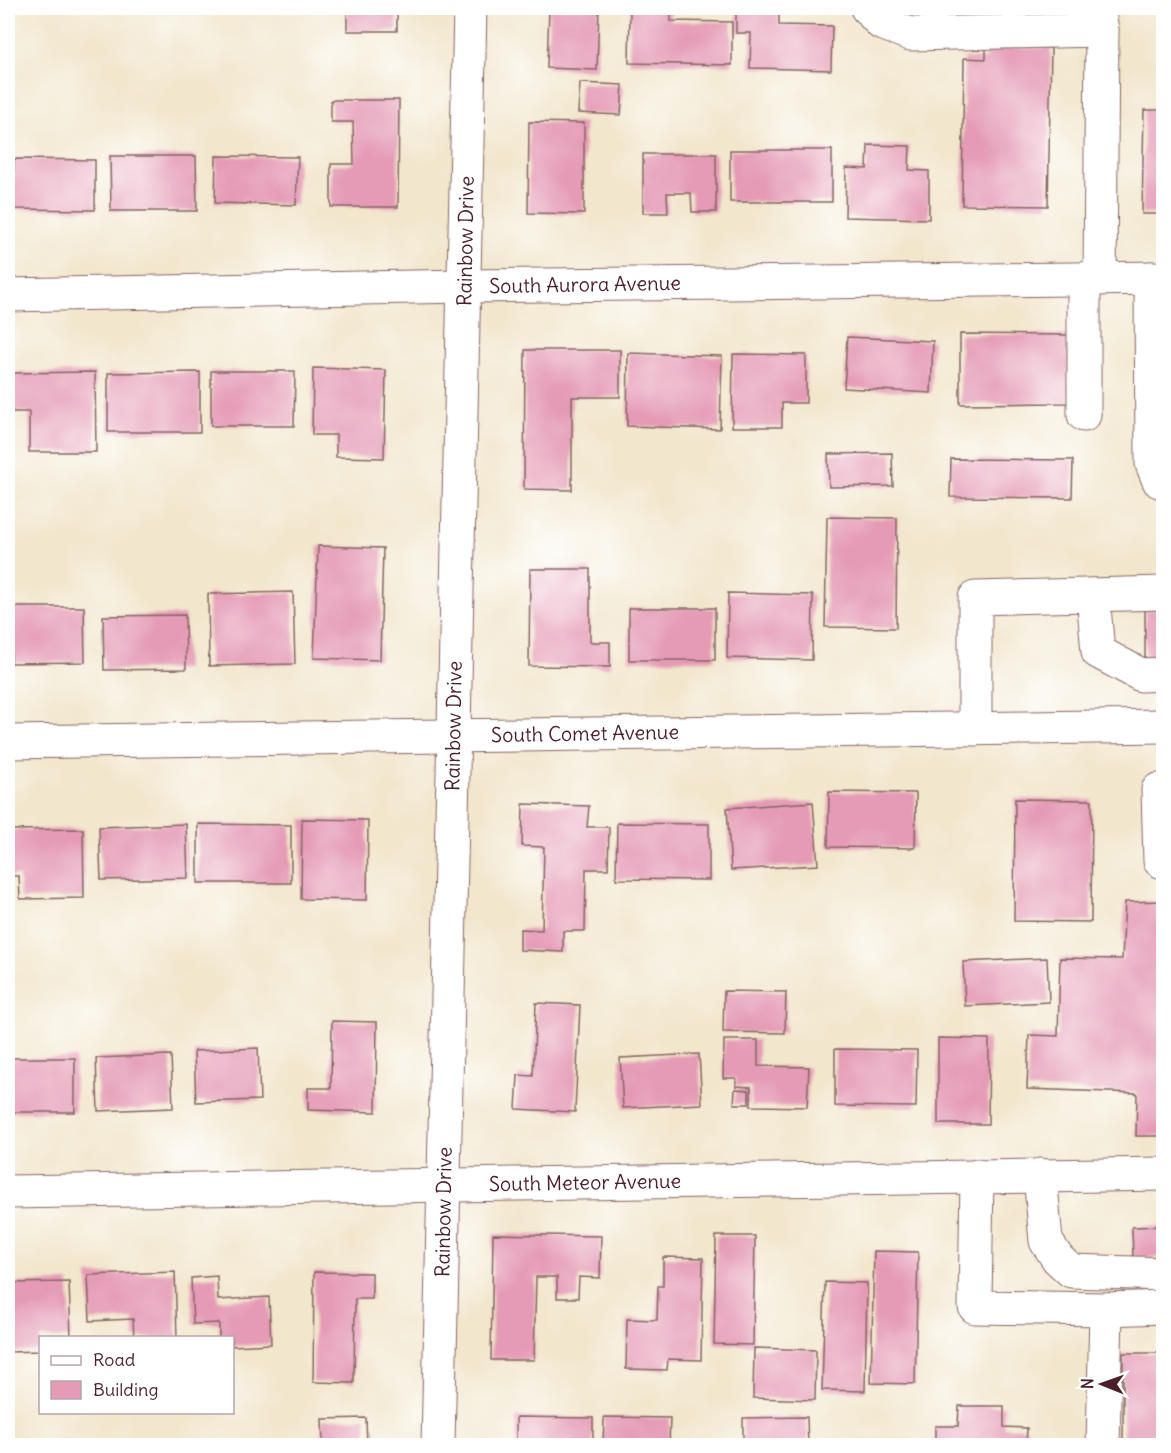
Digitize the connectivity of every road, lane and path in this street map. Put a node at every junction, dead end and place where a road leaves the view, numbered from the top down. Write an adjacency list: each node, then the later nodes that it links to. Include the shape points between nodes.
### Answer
1 (470, 8): 6 (street, Rainbow Drive)
2 (867, 8): 3 (street, via 881,23 910,33)
3 (1100, 19): 5 (street)
4 (1157, 278): 5 (street, South Aurora Avenue); 8 (street)
5 (1092, 279): 6 (street, South Aurora Avenue); 10 (street)
6 (464, 286): 7 (street, South Aurora Avenue); 18 (street, Rainbow Drive)
7 (8, 295)
8 (1157, 349): 9 (street)
9 (1157, 391): 11 (street)
10 (1084, 415)
11 (1158, 426): 12 (street, via 1152,464 1159,481)
12 (1164, 481)
13 (1164, 593): 14 (street)
14 (1093, 595): 15 (street, via 1098,652 1141,675); 17 (street, via 975,598)
15 (1164, 674)
16 (1164, 726): 17 (street, South Comet Avenue)
17 (975, 729): 18 (street, South Comet Avenue)
18 (453, 734): 19 (street, South Comet Avenue); 25 (street, Rainbow Drive)
19 (8, 742)
20 (1158, 790): 21 (street, via 1160,861)
21 (1164, 861)
22 (1164, 1174): 23 (street, South Meteor Avenue)
23 (1040, 1175): 24 (street, South Meteor Avenue); 27 (street, via 1046,1241 1071,1271)
24 (977, 1176): 25 (street, South Meteor Avenue); 30 (street, via 975,1307)
25 (443, 1184): 26 (street, South Meteor Avenue); 31 (street, Rainbow Drive)
26 (8, 1192)
27 (1091, 1272): 28 (street); 30 (street)
28 (1164, 1274)
29 (1164, 1307): 30 (street)
30 (1098, 1308): 32 (street)
31 (438, 1446)
32 (1103, 1446)

